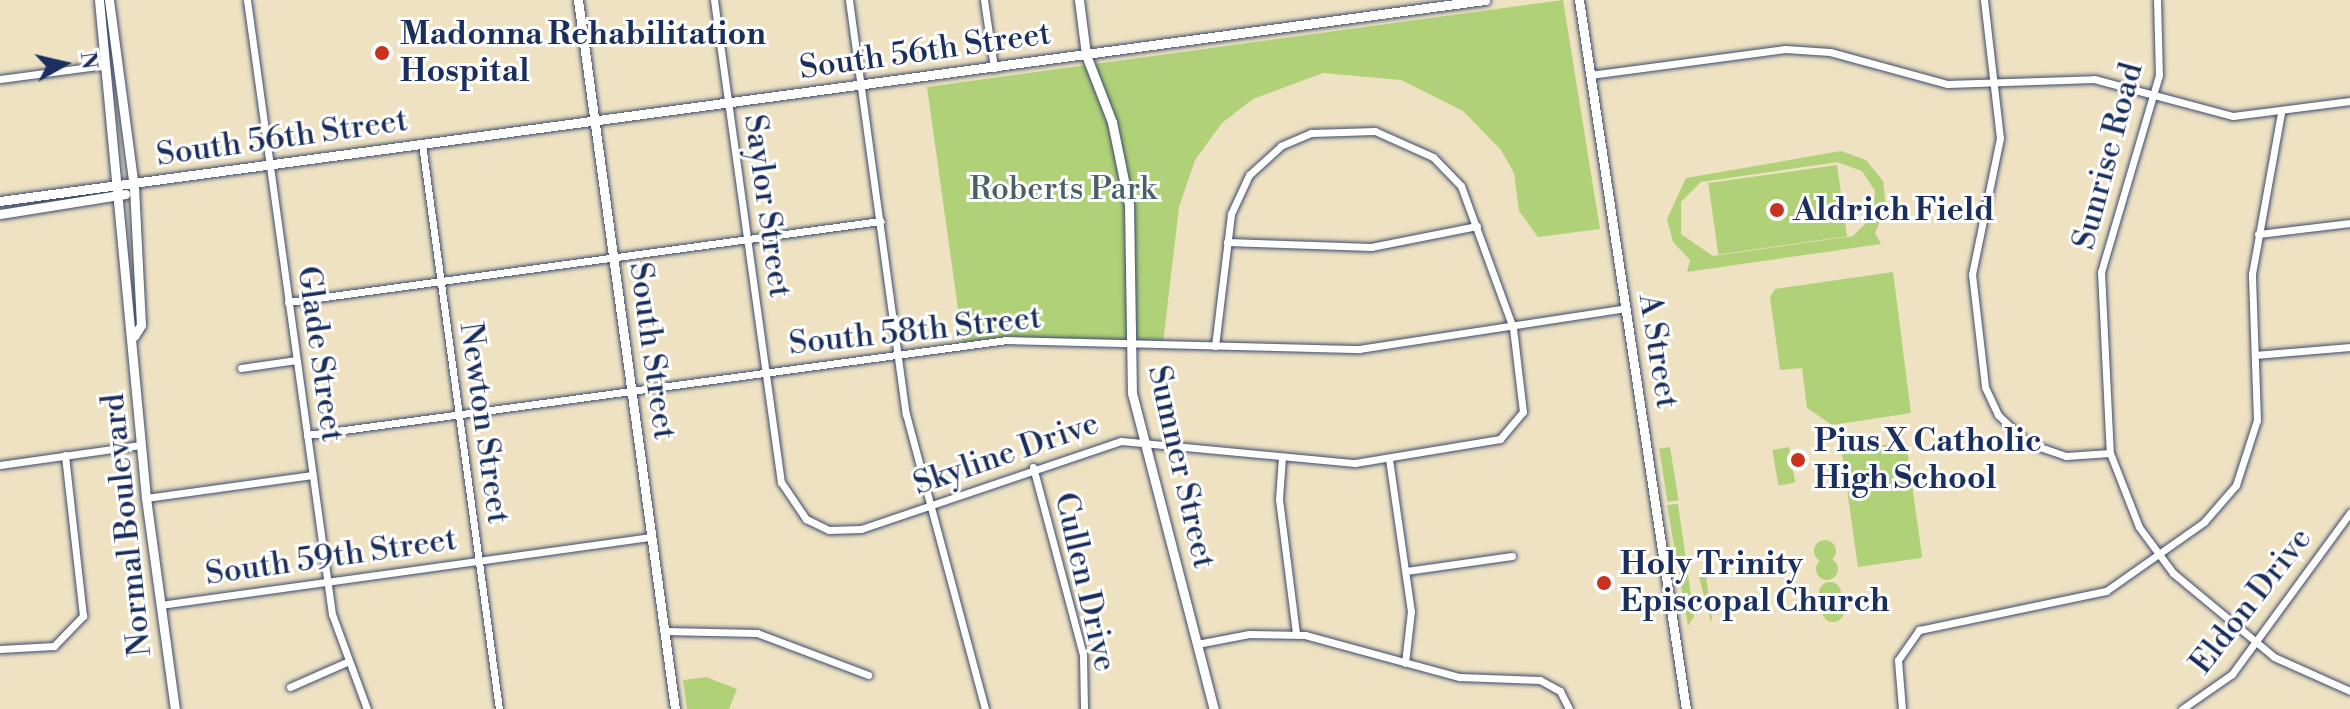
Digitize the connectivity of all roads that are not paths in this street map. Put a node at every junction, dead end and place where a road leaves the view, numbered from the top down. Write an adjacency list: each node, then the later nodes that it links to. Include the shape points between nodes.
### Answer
1 (99, 0): 14 (main road, Normal Boulevard)
2 (109, 0): 28 (main road, Normal Boulevard)
3 (247, 0): 26 (street, Glade Street)
4 (578, 0): 24 (main road, South Street)
5 (714, 0): 22 (street, Saylor Street)
6 (849, 0): 19 (street)
7 (984, 0): 15 (street)
8 (1079, 0): 13 (main road, Sumner Street)
9 (1485, 0): 13 (main road, South 56th Street)
10 (1579, 0): 16 (main road, A Street)
11 (1984, 0): 18 (street)
12 (2157, 0): 20 (street, Sunrise Road, via 2161,54)
13 (1086, 55): 15 (main road, South 56th Street); 44 (main road, Sumner Street, via 1125,174)
14 (105, 65): 17 (street); 27 (main road, Normal Boulevard)
15 (994, 68): 19 (main road, South 56th Street)
16 (1590, 75): 18 (street, via 1785,49 1850,57 1927,82); 41 (main road, A Street)
17 (0, 79)
18 (1995, 82): 20 (street, via 2082,77); 57 (street, via 2000,146 1972,284 1985,387 1998,415 2028,443 2066,456)
19 (861, 86): 22 (main road, South 56th Street); 32 (street)
20 (2154, 94): 23 (street, via 2215,114); 57 (street, Sunrise Road, via 2103,261 2102,401)
21 (2350, 101): 23 (street)
22 (729, 104): 24 (main road, South 56th Street); 36 (street, Saylor Street)
23 (2281, 113): 35 (street)
24 (595, 122): 25 (main road, South 56th Street); 38 (main road, South Street)
25 (422, 144): 26 (main road, South 56th Street); 39 (street, Newton Street)
26 (270, 168): 28 (main road, South 56th Street); 40 (street, Glade Street)
27 (119, 184): 28 (main road, South 56th Street); 29 (main road, Normal Boulevard); 30 (main road, South 56th Street)
28 (134, 187): 29 (main road, South 56th Street); 43 (main road, Normal Boulevard, via 141,325)
29 (120, 198): 31 (main road, South 56th Street); 43 (main road, Normal Boulevard)
30 (0, 201)
31 (0, 214)
32 (880, 221): 36 (street); 47 (street)
33 (2350, 223): 35 (street)
34 (1477, 226): 37 (street, via 1397,246); 37 (street, via 1461,186 1433,157 1390,135 1344,128 1296,139 1259,163 1235,199); 42 (street)
35 (2258, 234): 48 (street)
36 (747, 239): 38 (street); 51 (street, Saylor Street)
37 (1227, 242): 45 (street)
38 (614, 257): 39 (street); 52 (main road, South Street)
39 (440, 281): 40 (street); 53 (street, Newton Street)
40 (288, 302): 49 (street, Glade Street)
41 (1626, 308): 42 (street, South 58th Street); 93 (main road, A Street)
42 (1513, 328): 45 (street, South 58th Street, via 1359,349); 60 (street, Skyline Drive, via 1524,401 1513,431 1490,442)
43 (134, 336): 56 (main road, Normal Boulevard)
44 (1128, 342): 45 (street, South 58th Street); 47 (street, South 58th Street, via 1007,340); 55 (main road, Sumner Street)
45 (1215, 346)
46 (2350, 347): 48 (street)
47 (898, 354): 51 (street, South 58th Street); 65 (street)
48 (2255, 355): 70 (street, via 2257,420 2243,472 2214,513)
49 (296, 360): 50 (street); 54 (street, Glade Street)
50 (241, 368)
51 (766, 372): 52 (street, South 58th Street); 66 (street, Saylor Street, via 781,482)
52 (631, 390): 53 (street, South 58th Street); 68 (main road, South Street)
53 (458, 414): 54 (street, South 58th Street); 71 (street, Newton Street)
54 (307, 435): 63 (street, Glade Street)
55 (1142, 439): 59 (street, Skyline Drive); 62 (street, Skyline Drive); 77 (main road, Sumner Street)
56 (141, 445): 58 (street); 64 (main road, Normal Boulevard)
57 (2110, 453): 70 (street, Sunrise Road)
58 (65, 455): 61 (street); 79 (street, via 85,609 69,637 34,650)
59 (1282, 457): 60 (street, Skyline Drive, via 1343,464); 76 (street, via 1279,499)
60 (1389, 459): 72 (street)
61 (0, 465)
62 (1033, 467): 65 (street, Skyline Drive); 90 (street, Cullen Drive, via 1083,655)
63 (312, 475): 64 (street); 73 (street, Glade Street)
64 (146, 498): 74 (main road, Normal Boulevard)
65 (932, 504): 66 (street, Skyline Drive, via 841,532); 89 (street)
66 (796, 510)
67 (2350, 513): 78 (street, Eldon Drive)
68 (651, 537): 71 (street, South 59th Street); 75 (main road, South Street)
69 (1512, 556): 72 (street)
70 (2159, 557): 78 (street, Sunrise Road); 94 (street, via 2085,599 1919,630 1898,660)
71 (479, 561): 73 (street, South 59th Street); 87 (street, Newton Street)
72 (1406, 571): 81 (street, via 1412,626)
73 (327, 582): 74 (street, South 59th Street); 80 (street, Glade Street)
74 (160, 605): 85 (main road, Normal Boulevard)
75 (664, 631): 82 (street, via 757,633); 88 (main road, South Street)
76 (1296, 634): 77 (street); 81 (street)
77 (1197, 644): 91 (main road, Sumner Street)
78 (2256, 644): 84 (street, Sunrise Road); 95 (street, Eldon Drive, via 2221,686)
79 (0, 649)
80 (347, 662): 83 (street); 86 (street, Glade Street)
81 (1405, 663): 92 (street, via 1470,679 1540,680 1560,691)
82 (868, 675)
83 (290, 687)
84 (2350, 691)
85 (175, 709)
86 (367, 709)
87 (499, 709)
88 (675, 709)
89 (985, 709)
90 (1084, 709)
91 (1214, 709)
92 (1569, 709)
93 (1686, 709)
94 (1902, 709)
95 (2182, 709)

